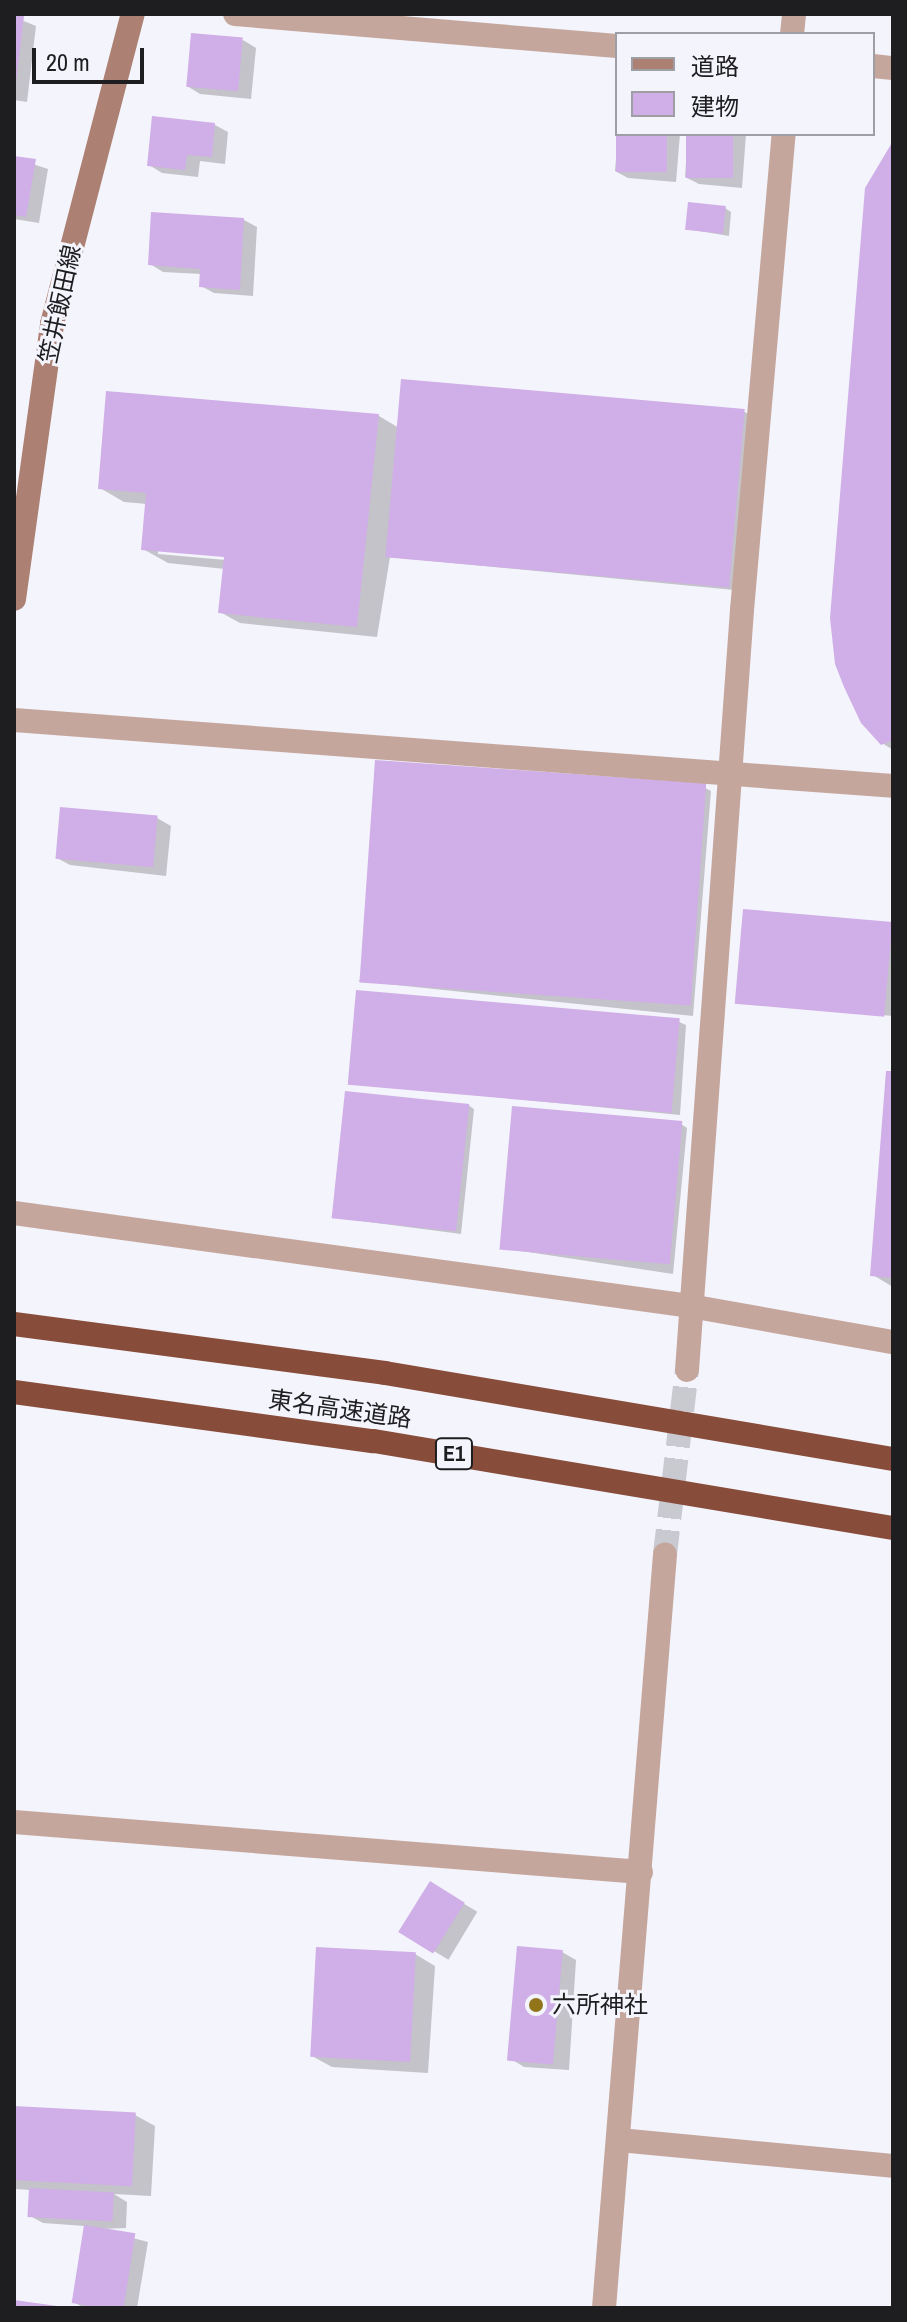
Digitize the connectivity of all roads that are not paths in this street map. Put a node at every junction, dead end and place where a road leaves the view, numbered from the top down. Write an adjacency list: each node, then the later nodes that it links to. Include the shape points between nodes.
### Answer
1 (133, 14): 5 (main road, 笠井飯田線, via 52,324)
2 (235, 14): 3 (street)
3 (615, 46)
4 (784, 136): 7 (street)
5 (14, 599)
6 (14, 720): 7 (street)
7 (732, 774): 8 (street); 10 (street)
8 (893, 786)
9 (14, 1213): 10 (street)
10 (690, 1306): 12 (street); 13 (street)
11 (14, 1324): 15 (highway, 東名高速道路, via 385,1373)
12 (893, 1342)
13 (687, 1370)
14 (14, 1392): 16 (highway, 東名高速道路 / E1, via 374,1441)
15 (893, 1459)
16 (893, 1528)
17 (665, 1554): 19 (street)
18 (14, 1822): 19 (street)
19 (641, 1872): 20 (street)
20 (619, 2140): 21 (street); 22 (street)
21 (893, 2166)
22 (604, 2308)

